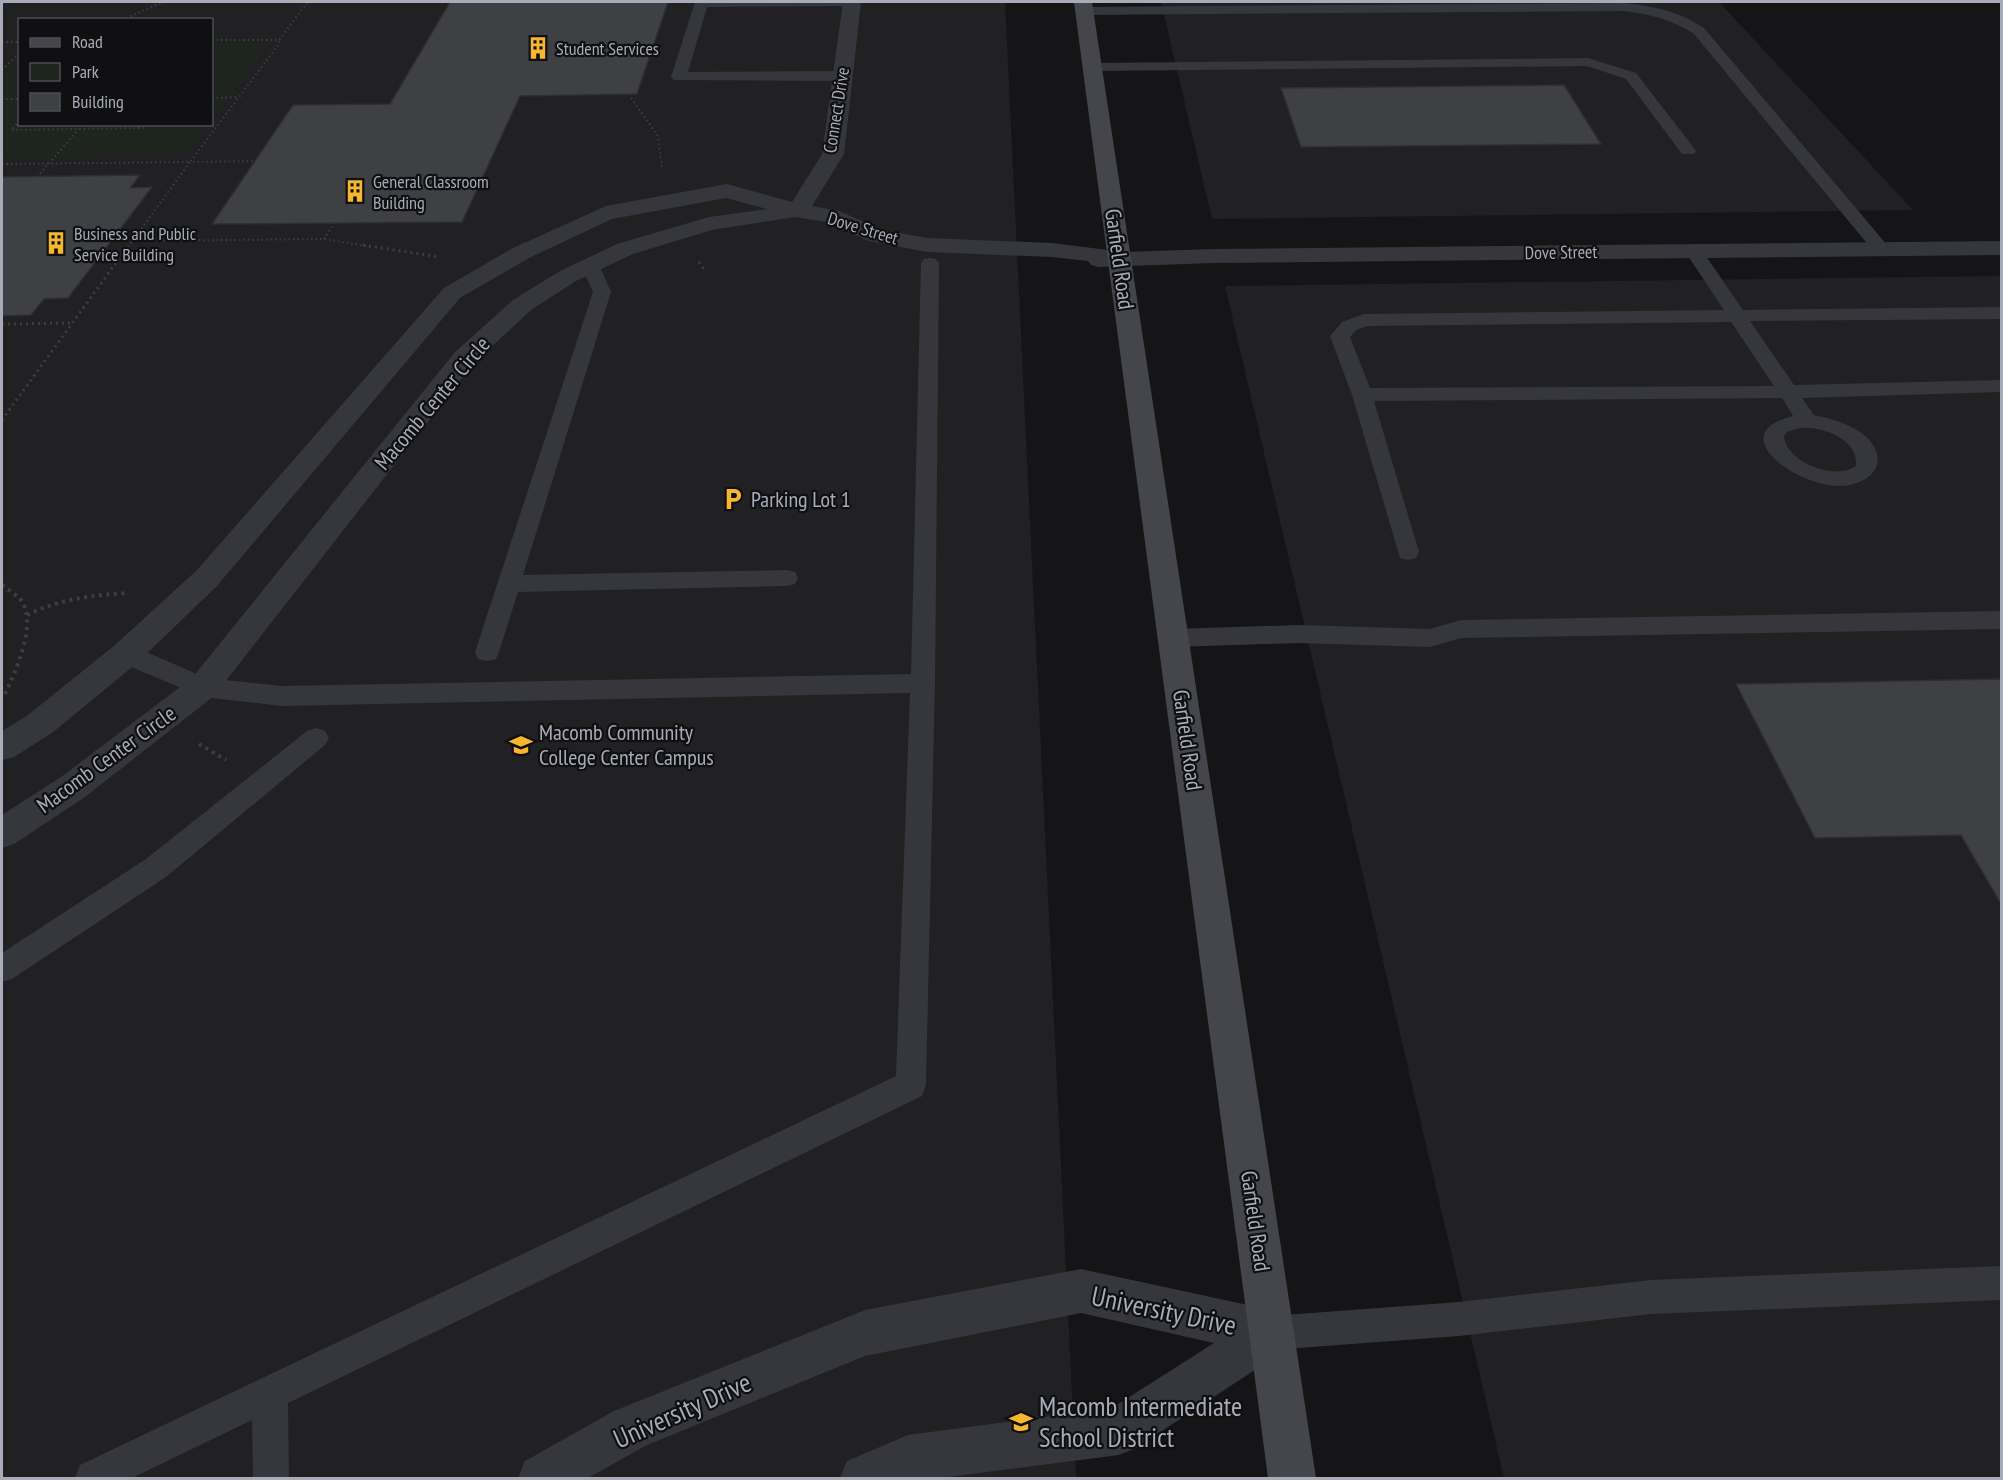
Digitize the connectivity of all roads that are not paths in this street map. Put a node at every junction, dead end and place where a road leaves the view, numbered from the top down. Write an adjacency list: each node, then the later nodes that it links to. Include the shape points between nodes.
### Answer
1 (701, 2): 2 (lane); 7 (lane, via 679,77)
2 (852, 2): 7 (street, Connect Drive)
3 (1414, 5): 5 (lane); 11 (lane, via 1623,7 1682,18 1699,31)
4 (1084, 6): 5 (lane); 6 (main road, Garfield Road)
5 (1236, 6)
6 (1092, 67): 8 (lane, via 1588,62 1631,76); 13 (main road, Garfield Road)
7 (843, 76): 9 (street, Connect Drive, via 833,154)
8 (1688, 151)
9 (798, 212): 13 (street, Dove Street, via 831,216 877,236 927,245 1053,250); 14 (street, Dove Street, via 812,231 869,254); 15 (street, Macomb Center Circle, via 709,224 625,249); 28 (street, via 727,191 606,213 521,253 452,293 207,578)
10 (2001, 248): 11 (street, Dove Street)
11 (1881, 249): 12 (street, Dove Street)
12 (1693, 250): 13 (street, Dove Street); 17 (lane)
13 (1120, 258): 14 (street, Dove Street, via 1051,264); 26 (main road, Garfield Road)
14 (930, 263): 29 (lane)
15 (590, 265): 24 (lane, via 602,292); 30 (street, Macomb Center Circle, via 522,305 464,358)
16 (2001, 313): 17 (lane)
17 (1737, 316): 19 (lane); 20 (lane, via 1364,320 1349,326 1340,336)
18 (2001, 386): 19 (lane)
19 (1788, 392): 20 (lane); 21 (lane)
20 (1362, 395): 22 (lane)
21 (1807, 421)
22 (1408, 552)
23 (786, 578): 24 (lane)
24 (508, 584): 27 (lane)
25 (2001, 620): 26 (lane, via 1461,629 1430,638 1299,634)
26 (1174, 638): 36 (main road, Garfield Road)
27 (487, 652)
28 (126, 654): 30 (lane); 32 (street, via 40,724)
29 (923, 683): 30 (lane, via 282,696); 37 (lane, via 911,1085)
30 (203, 687): 33 (street, Macomb Center Circle, via 72,787)
31 (316, 738): 34 (lane, via 156,868)
32 (2, 747)
33 (2, 833)
34 (2, 969)
35 (2001, 1283): 36 (lane, via 1651,1297 1459,1319)
36 (1271, 1333): 40 (street, University Drive, via 1081,1291 865,1333 631,1428); 41 (street, University Drive, via 1119,1431 908,1459); 42 (main road, Garfield Road)
37 (270, 1394): 38 (lane); 39 (lane)
38 (93, 1479)
39 (271, 1479)
40 (542, 1479)
41 (864, 1479)
42 (1292, 1479)

